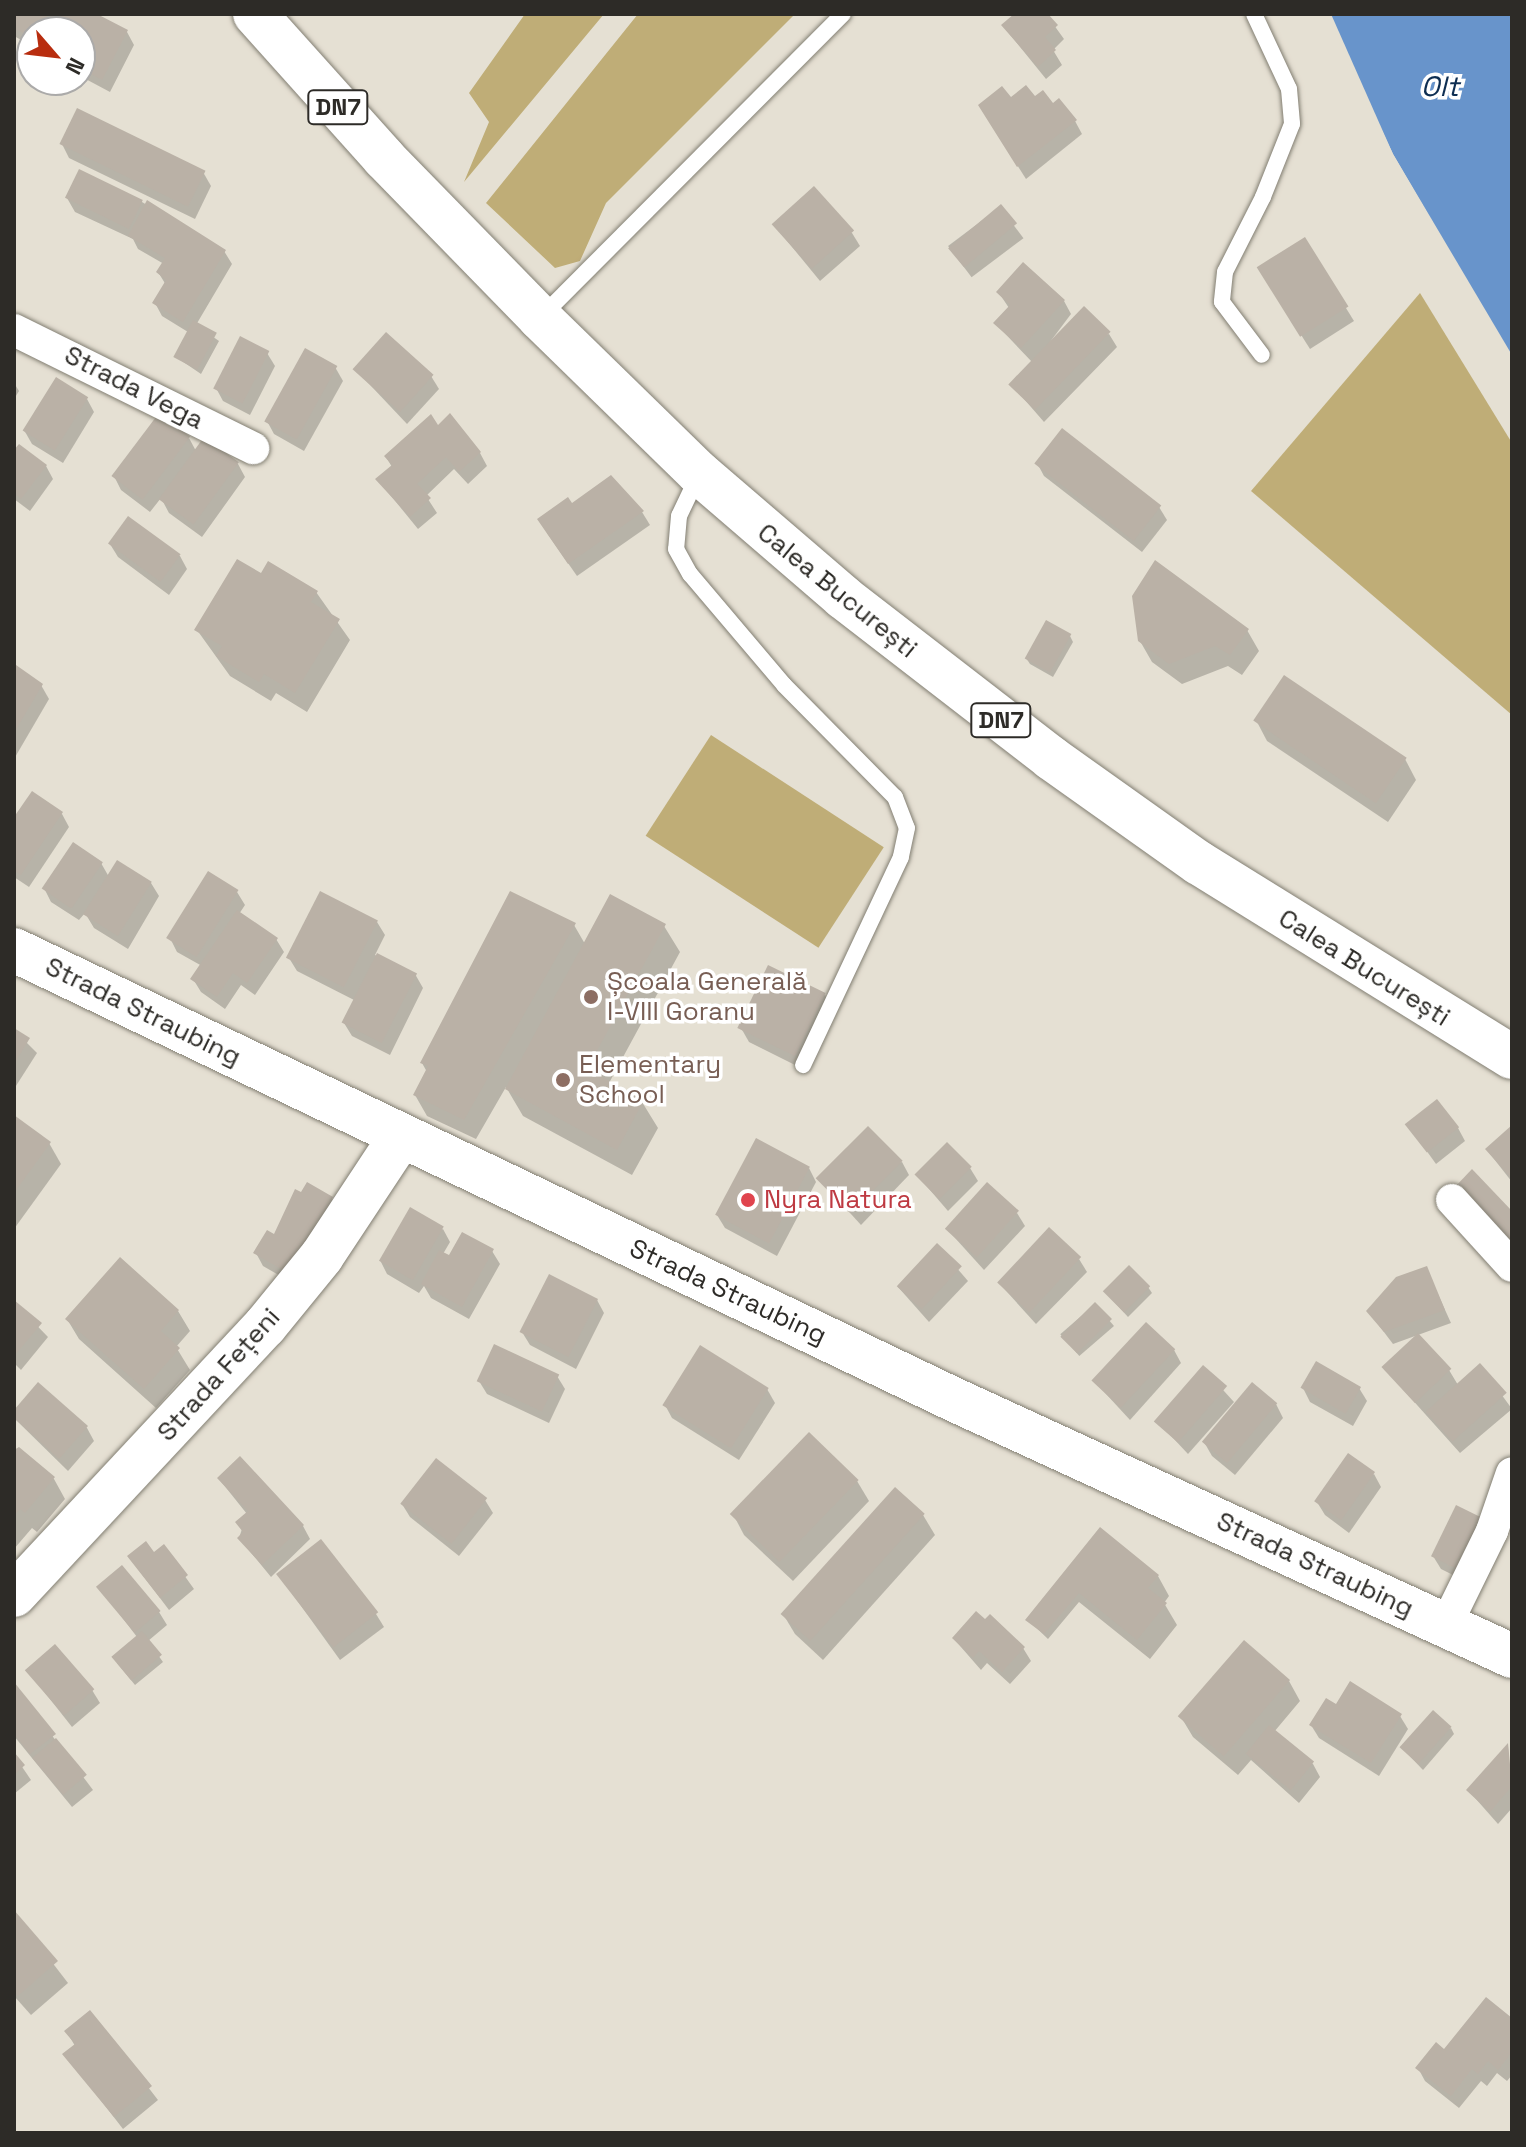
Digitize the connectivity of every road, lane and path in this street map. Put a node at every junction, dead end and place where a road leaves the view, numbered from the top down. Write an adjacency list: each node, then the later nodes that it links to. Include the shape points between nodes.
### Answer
1 (255, 14): 4 (main road, Calea București / DN7, via 384,158)
2 (843, 14): 4 (lane)
3 (1254, 14): 6 (lane, via 1289,89 1292,124 1225,272 1222,302)
4 (540, 318): 8 (main road, Calea București / DN7)
5 (14, 330): 7 (street, Strada Vega)
6 (1262, 355)
7 (253, 448)
8 (699, 473): 10 (main road, Calea București / DN7, via 843,597 1051,758 1264,905); 11 (lane, via 679,516 676,549 690,574 784,685 895,797 907,828 901,857)
9 (14, 950): 12 (main road, Strada Straubing)
10 (1512, 1057)
11 (803, 1065)
12 (401, 1136): 16 (main road, Strada Fețeni, via 330,1244 265,1326); 17 (main road, Strada Straubing, via 955,1400)
13 (1452, 1200): 14 (street)
14 (1512, 1266)
15 (1512, 1473): 17 (street, Strada Straubing, via 1492,1531)
16 (14, 1595)
17 (1446, 1625): 18 (main road, Strada Straubing)
18 (1512, 1656)

